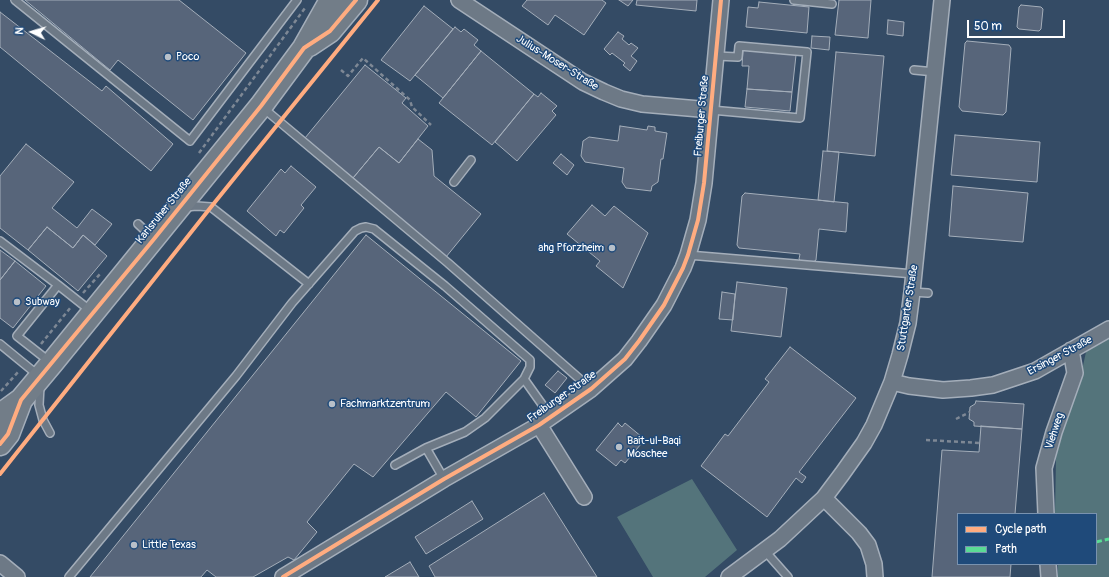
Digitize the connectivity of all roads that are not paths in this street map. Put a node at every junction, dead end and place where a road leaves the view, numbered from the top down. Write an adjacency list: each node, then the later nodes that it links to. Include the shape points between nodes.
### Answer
1 (15, 0): 2 (lane, via 190,141)
2 (297, 0)
3 (331, 0): 10 (main road, Karlsruher Straße)
4 (356, 0): 10 (main road, Karlsruher Straße, via 330,31)
5 (459, 0): 15 (street, Julius-Moser-Straße, via 583,82 604,92 642,104)
6 (722, 0): 11 (street, Freiburger Straße)
7 (794, 0): 9 (lane)
8 (942, 0): 13 (street, Stuttgarter Straße)
9 (832, 4)
10 (304, 48): 14 (main road, Karlsruher Straße)
11 (716, 56): 15 (street, Freiburger Straße); 15 (lane, via 738,57 738,46 807,52 800,118)
12 (914, 70): 13 (lane)
13 (935, 72): 23 (street, Stuttgarter Straße)
14 (261, 106): 18 (main road, Karlsruher Straße); 35 (lane, via 448,263)
15 (711, 110): 22 (street, Freiburger Straße, via 704,183 698,220)
16 (471, 160): 17 (lane)
17 (454, 182)
18 (178, 208): 20 (main road, Karlsruher Straße); 24 (lane, via 211,206)
19 (138, 224): 20 (lane)
20 (154, 239): 28 (main road, Karlsruher Straße)
21 (0, 241): 25 (lane)
22 (688, 255): 23 (lane); 35 (street, Freiburger Straße, via 673,288 652,323 625,359)
23 (914, 274): 26 (street, Stuttgarter Straße)
24 (310, 284): 33 (lane, via 355,231 366,227 374,229 445,286 530,360 530,367); 51 (lane)
25 (58, 285): 28 (lane); 32 (lane, via 17,336 35,351)
26 (912, 292): 27 (lane); 34 (street, Stuttgarter Straße, via 908,324)
27 (928, 293)
28 (85, 307): 32 (main road, Karlsruher Straße)
29 (1109, 329): 31 (street, Ersinger Straße)
30 (0, 344): 32 (lane)
31 (1071, 350): 34 (street, Ersinger Straße, via 1035,371 993,385 943,390); 46 (street, Viehweg, via 1075,373 1044,468)
32 (39, 368): 36 (main road, Karlsruher Straße); 39 (lane, via 39,405)
33 (524, 379): 38 (lane); 41 (lane, via 485,418 465,432)
34 (892, 382): 45 (street, Stuttgarter Straße, via 874,426)
35 (591, 389): 38 (street, Freiburger Straße)
36 (21, 400): 37 (main road, Karlsruher Straße); 40 (main road, Karlsruher Straße, via 8,434)
37 (0, 415)
38 (545, 421): 43 (street, Freiburger Straße); 44 (street)
39 (50, 433)
40 (0, 444)
41 (426, 448): 42 (lane); 43 (lane)
42 (395, 465)
43 (444, 479): 52 (street, Freiburger Straße)
44 (584, 497)
45 (824, 498): 47 (street, Stuttgarter Straße); 55 (street, via 868,545)
46 (1046, 513)
47 (765, 551): 53 (street, Stuttgarter Straße); 54 (lane)
48 (0, 564): 50 (street)
49 (1048, 565): 56 (street)
50 (17, 577)
51 (69, 577)
52 (283, 577)
53 (729, 577)
54 (788, 577)
55 (875, 577)
56 (1049, 577)

